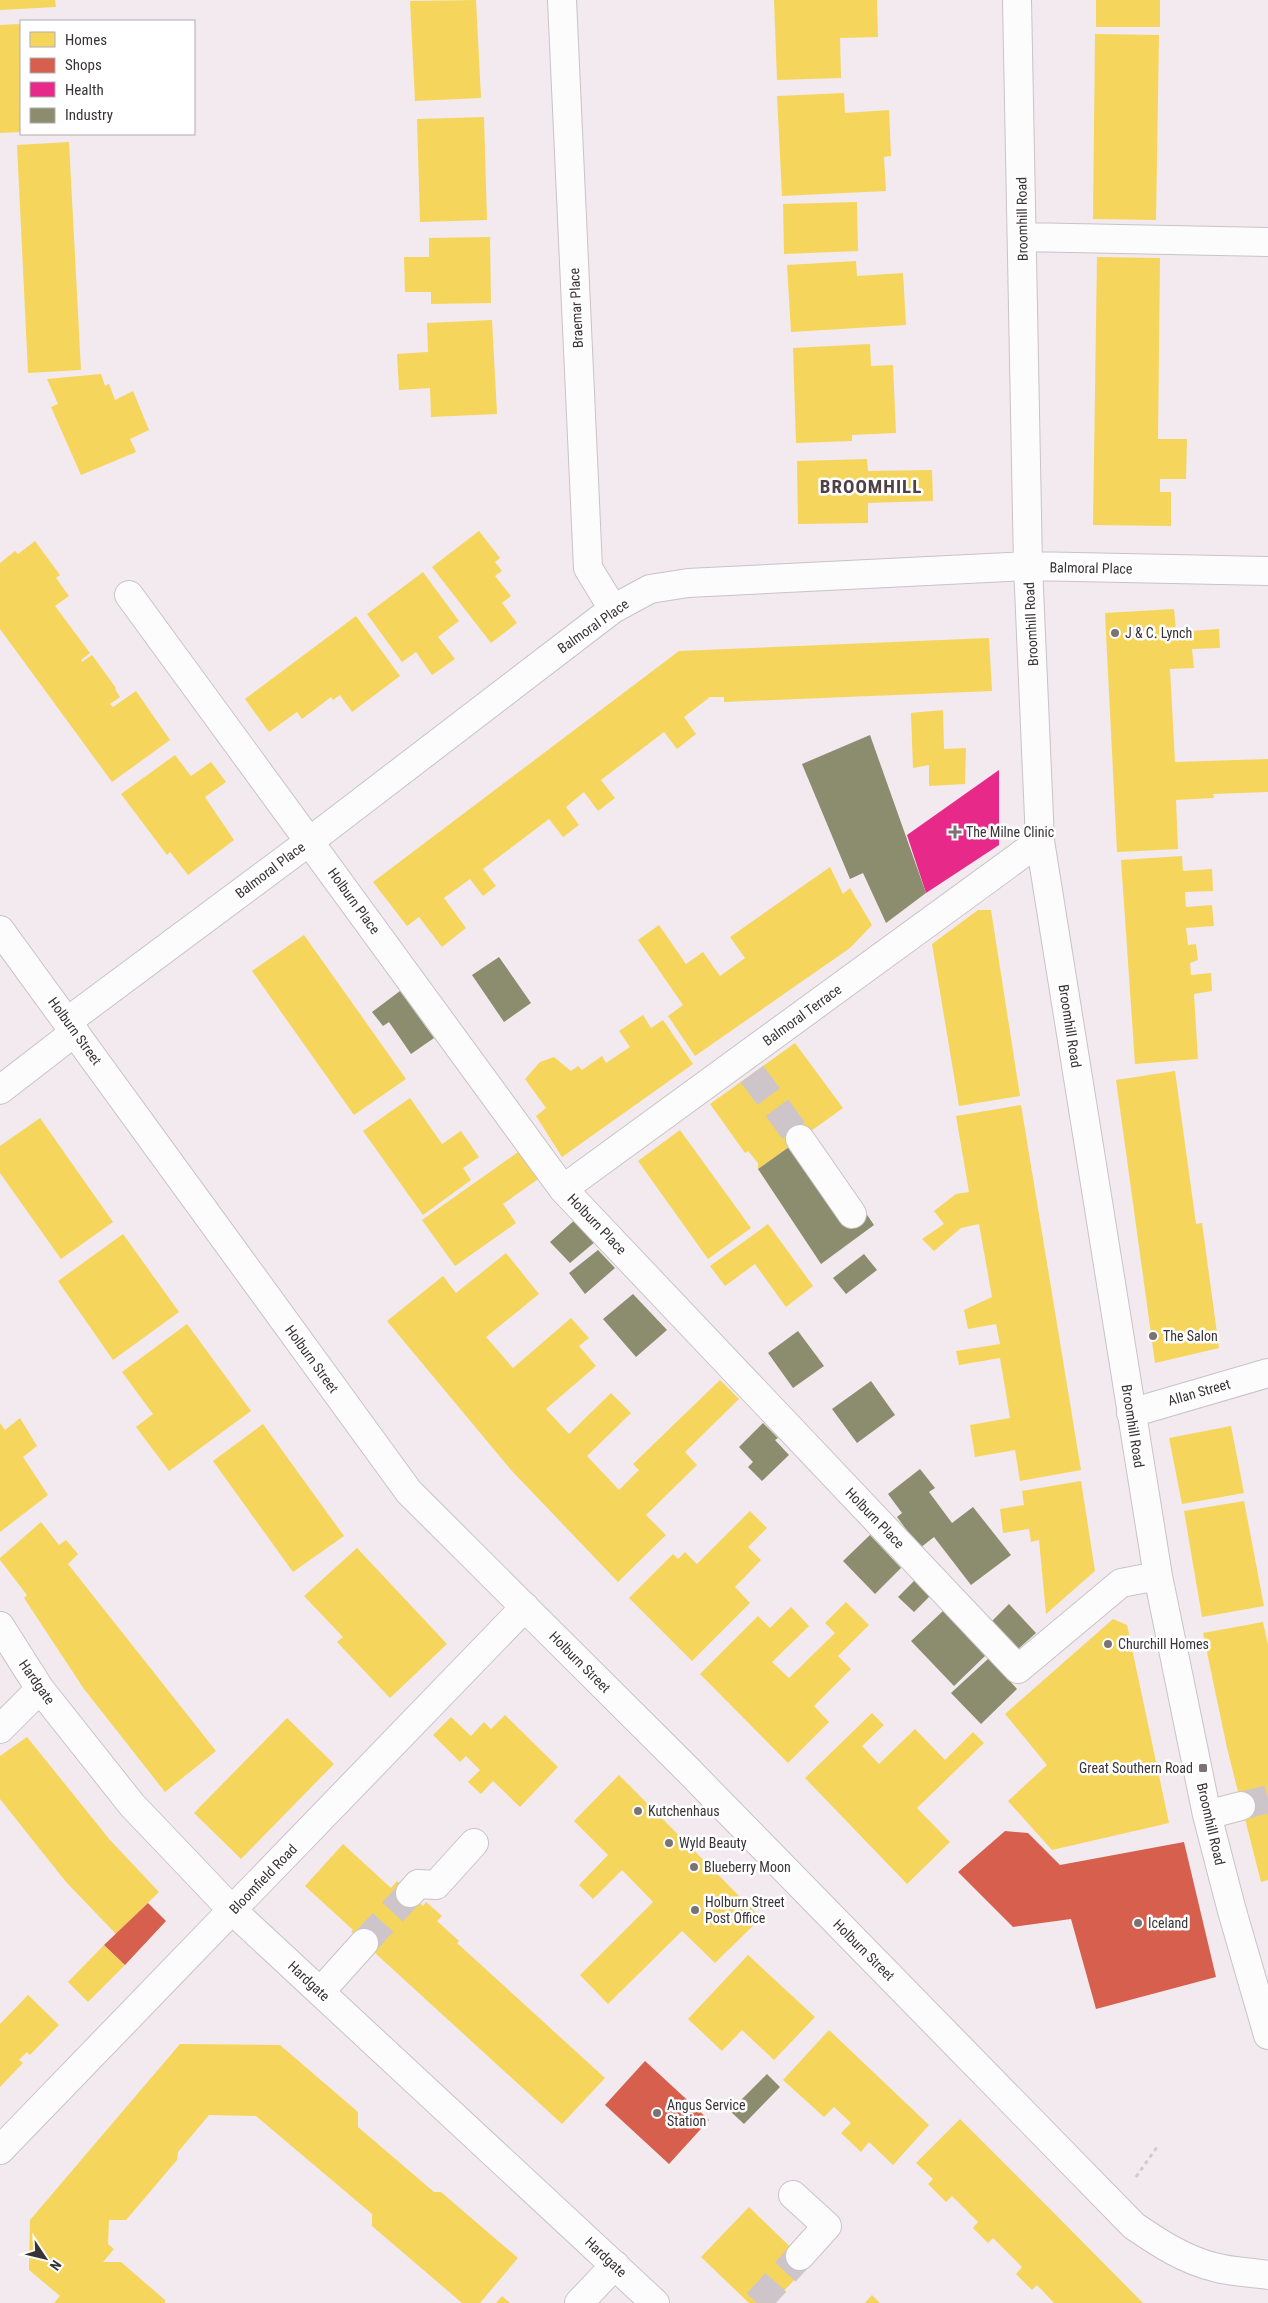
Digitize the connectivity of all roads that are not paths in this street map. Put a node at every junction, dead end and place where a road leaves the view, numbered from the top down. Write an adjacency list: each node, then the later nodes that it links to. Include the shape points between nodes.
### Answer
1 (562, 0): 8 (street, Braemar Place, via 588,568)
2 (1017, 0): 3 (street, Broomhill Road)
3 (1022, 237): 4 (street); 5 (street, Broomhill Road)
4 (1268, 242)
5 (1028, 566): 6 (street, Balmoral Place); 8 (street, Balmoral Place, via 688,583 650,589); 10 (street, Broomhill Road)
6 (1268, 571)
7 (129, 595): 9 (street, Holburn Place)
8 (614, 609): 9 (street, Balmoral Place)
9 (310, 841): 12 (street, Balmoral Place); 15 (street, Holburn Place)
10 (1040, 841): 15 (street, Balmoral Terrace, via 747,1066); 18 (street, Broomhill Road)
11 (0, 930): 12 (street, Holburn Street)
12 (71, 1026): 13 (street, Balmoral Place); 20 (street, Holburn Street, via 409,1492)
13 (0, 1090)
14 (800, 1139): 16 (street)
15 (563, 1189): 19 (street, Holburn Place, via 1018,1669 1121,1583)
16 (852, 1214)
17 (1268, 1373): 18 (street, Allan Street)
18 (1131, 1413): 19 (street, Broomhill Road)
19 (1158, 1576): 25 (street, Broomhill Road)
20 (525, 1607): 28 (street, Bloomfield Road); 36 (street, Holburn Street, via 1134,2226 1190,2259 1214,2267)
21 (0, 1626): 22 (street, Hardgate)
22 (40, 1689): 23 (street); 28 (street, Hardgate, via 132,1805)
23 (0, 1729)
24 (1241, 1806): 25 (street)
25 (1208, 1815): 31 (street, Broomhill Road)
26 (474, 1843): 27 (street, via 436,1885 418,1884)
27 (410, 1893)
28 (232, 1911): 30 (street, Hardgate); 32 (street, Bloomfield Road)
29 (364, 1943): 30 (street)
30 (320, 1992): 35 (street, Hardgate)
31 (1268, 2035)
32 (0, 2150)
33 (793, 2194): 34 (street, via 827,2226)
34 (800, 2256)
35 (615, 2265): 37 (street); 38 (street, Hardgate)
36 (1268, 2274)
37 (579, 2303)
38 (655, 2303)

